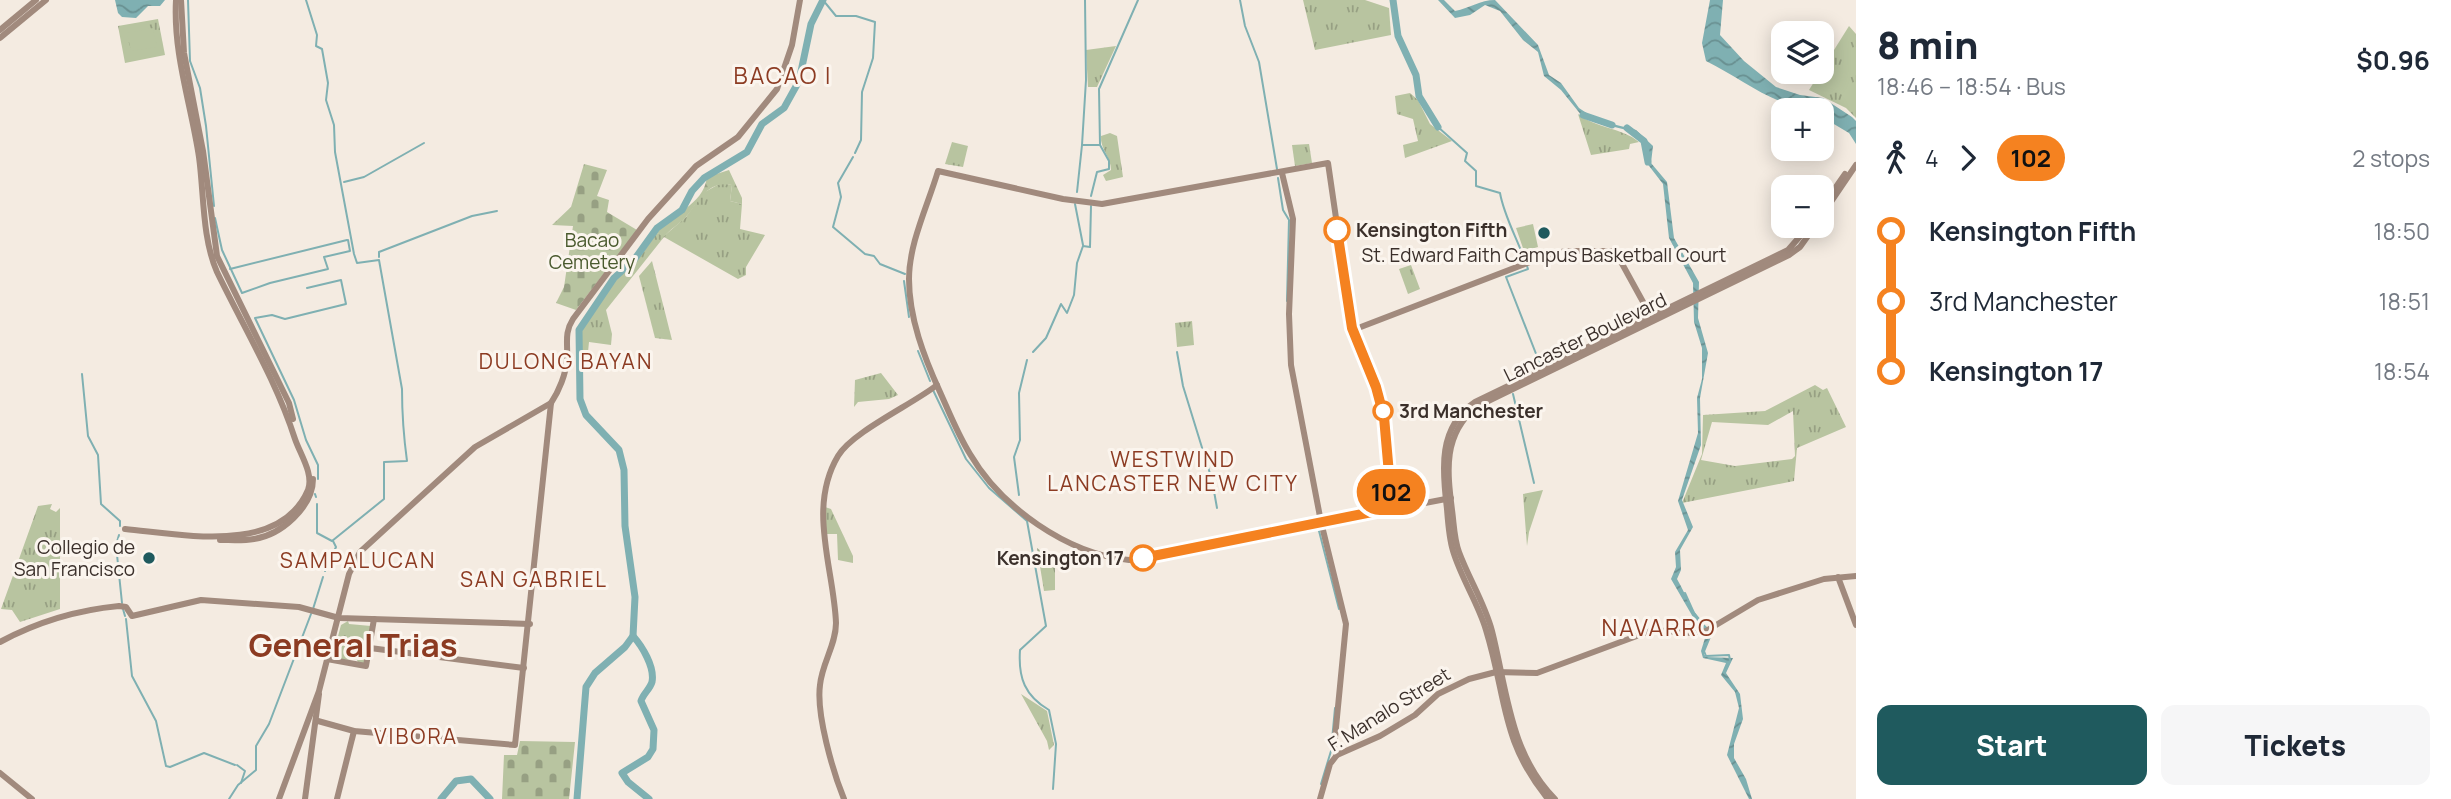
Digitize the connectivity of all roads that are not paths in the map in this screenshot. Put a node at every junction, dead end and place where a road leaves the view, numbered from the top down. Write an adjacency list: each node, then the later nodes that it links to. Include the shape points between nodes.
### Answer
1 (36, 0): 5 (street)
2 (46, 0): 6 (street)
3 (179, 0): 22 (street, via 219,262 289,403 314,480 312,495 303,507 264,537 241,541)
4 (800, 0): 18 (street, via 780,84 738,137 696,166 598,284 568,328 566,365)
5 (0, 30)
6 (0, 38)
7 (1856, 159): 10 (street)
8 (1856, 165): 11 (street)
9 (1279, 173): 16 (street, via 1328,163); 17 (street, via 1102,204 938,171 909,279 917,329); 21 (street, via 1293,219 1291,365)
10 (1834, 192)
11 (1834, 194)
12 (1798, 238): 14 (street, Lancaster Boulevard, via 1788,250)
13 (1806, 238): 14 (street, Lancaster Boulevard, via 1789,255)
14 (1697, 298): 15 (street, Lancaster Boulevard)
15 (1653, 319): 16 (street, via 1615,251 1566,251); 19 (street, Lancaster Boulevard, via 1470,405 1457,418 1446,441 1443,456)
16 (1353, 330): 20 (street, via 1382,407)
17 (937, 385): 21 (street, via 969,453 992,482 1046,530 1090,552 1139,559); 43 (street, via 846,445 833,465 822,510 836,638 819,688 832,765)
18 (551, 403): 25 (street, via 475,447 360,552 352,565); 27 (street)
19 (1448, 498): 20 (street); 33 (street, Lancaster Boulevard, via 1458,550 1490,626)
20 (1392, 508): 21 (street)
21 (1321, 522): 37 (street, via 1346,624)
22 (125, 529)
23 (1856, 576): 24 (street, F. Manalo Street)
24 (1838, 577): 28 (street); 33 (street, F. Manalo Street, via 1758,600 1701,632 1653,629 1537,673)
25 (339, 618): 26 (street); 29 (street, via 299,607 201,600 132,616 119,606 60,616); 31 (street)
26 (374, 619): 27 (street); 30 (street)
27 (530, 624): 32 (street)
28 (1856, 625)
29 (0, 642)
30 (370, 648): 31 (street, via 364,667); 32 (street)
31 (327, 659): 34 (street)
32 (524, 668): 36 (street, via 515,744)
33 (1498, 672): 37 (street, F. Manalo Street, via 1455,685 1399,725); 45 (street, Lancaster Boulevard, via 1519,757); 46 (street, Lancaster Boulevard, via 1519,744)
34 (319, 691): 35 (street); 40 (street)
35 (318, 721): 36 (street); 41 (street)
36 (354, 731): 42 (street)
37 (1337, 755): 44 (street, F. Manalo Street)
38 (0, 773): 39 (street)
39 (32, 799)
40 (279, 799)
41 (305, 799)
42 (337, 799)
43 (844, 799)
44 (1320, 799)
45 (1548, 799)
46 (1555, 799)

